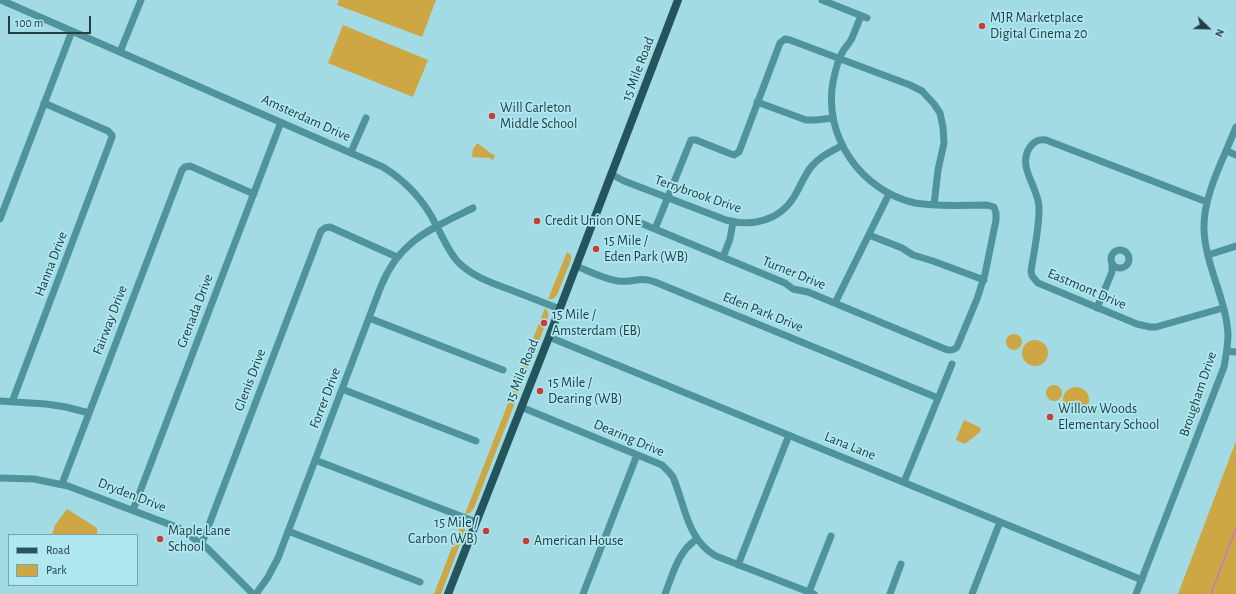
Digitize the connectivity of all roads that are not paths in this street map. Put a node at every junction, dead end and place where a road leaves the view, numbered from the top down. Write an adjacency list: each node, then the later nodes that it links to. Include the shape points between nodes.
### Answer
1 (2, 0): 5 (street); 6 (street, Amsterdam Drive)
2 (140, 0): 7 (street)
3 (678, 0): 19 (main road, 15 Mile Road)
4 (822, 0): 8 (street, via 864,17)
5 (0, 6)
6 (72, 31): 7 (street, Amsterdam Drive); 10 (street)
7 (120, 52): 13 (street, Amsterdam Drive)
8 (840, 59): 9 (street, via 784,39 780,43); 12 (street, via 832,85); 24 (street, via 922,91 940,113 944,134)
9 (757, 102): 12 (street, via 806,120); 22 (street, via 740,150 736,154 691,140)
10 (44, 103): 27 (street); 52 (street, Hanna Drive, via 108,131 112,135 112,140)
11 (366, 118): 17 (street)
12 (833, 118): 15 (street)
13 (281, 122): 17 (street, Amsterdam Drive); 20 (street, Grenada Drive)
14 (1236, 127): 16 (street, Brougham Drive)
15 (841, 146): 21 (street, via 858,169); 28 (street, Terrybrook Drive, via 825,155 811,168 791,202 781,212 758,223)
16 (1227, 151): 18 (street); 23 (street, Brougham Drive)
17 (351, 152): 29 (street, Amsterdam Drive, via 383,167 401,179 422,201)
18 (1236, 155)
19 (611, 174): 22 (street, Terrybrook Drive); 36 (main road, 15 Mile Road)
20 (254, 194): 54 (street, Fairway Drive, via 190,166 182,170); 62 (street, Grenada Drive)
21 (889, 194): 24 (street, via 913,202); 31 (street)
22 (668, 198): 28 (street, Terrybrook Drive); 30 (street)
23 (1207, 202): 33 (street, Brougham Drive, via 1204,228); 40 (street, Eastmont Drive, via 1052,142 1034,142 1028,152 1026,163 1040,209 1032,276 1038,284)
24 (934, 205): 38 (street, via 994,207 996,220)
25 (473, 208): 29 (street, Forrer Drive)
26 (626, 217): 30 (street, Turner Drive)
27 (0, 219)
28 (733, 222): 35 (street)
29 (437, 226): 34 (street, Forrer Drive, via 413,241); 42 (street, Amsterdam Drive, via 453,256 470,272 481,279)
30 (655, 229): 35 (street, Turner Drive)
31 (869, 235): 38 (street, via 913,255); 39 (street)
32 (1236, 246): 33 (street)
33 (1208, 255): 41 (street, Brougham Drive)
34 (397, 257): 43 (street, Forrer Drive, via 385,277); 68 (street, Glenis Drive, via 330,227 321,231)
35 (723, 257): 39 (street, Turner Drive, via 793,288)
36 (576, 266): 42 (main road, 15 Mile Road); 50 (street, Eden Park Drive, via 614,280 639,279 655,282)
37 (1114, 268): 40 (street)
38 (984, 280): 39 (street, Turner Drive, via 957,347 950,351)
39 (835, 303)
40 (1097, 308): 41 (street, Eastmont Drive, via 1150,327)
41 (1223, 308): 45 (street, Brougham Drive, via 1228,333)
42 (560, 309): 44 (main road, 15 Mile Road)
43 (369, 318): 48 (street); 49 (street, Forrer Drive)
44 (549, 337): 53 (main road, 15 Mile Road); 55 (street, Lana Lane)
45 (1227, 351): 46 (street); 71 (street, Brougham Drive, via 1221,375)
46 (1236, 352)
47 (952, 364): 50 (street)
48 (503, 370)
49 (342, 389): 56 (street); 58 (street, Forrer Drive)
50 (938, 398): 60 (street)
51 (0, 402): 52 (street)
52 (12, 402): 54 (street, via 59,406)
53 (521, 407): 57 (street, Dearing Drive); 63 (main road, 15 Mile Road)
54 (89, 413): 61 (street, Fairway Drive)
55 (789, 435): 60 (street, Lana Lane); 70 (street)
56 (476, 441)
57 (637, 455): 67 (street, Dearing Drive, via 670,472); 76 (street)
58 (315, 460): 63 (street); 65 (street, Forrer Drive)
59 (0, 478): 61 (street, Dryden Drive, via 34,479)
60 (904, 482): 64 (street, Lana Lane)
61 (62, 484): 62 (street, Dryden Drive)
62 (133, 510): 68 (street, Dryden Drive, via 179,528)
63 (476, 522): 75 (main road, 15 Mile Road)
64 (1000, 522): 71 (street, Lana Lane); 79 (street)
65 (288, 531): 72 (street); 74 (street, Forrer Drive, via 272,571)
66 (831, 536): 73 (street)
67 (697, 539): 70 (street, Dearing Drive, via 711,553); 77 (street, via 683,551)
68 (202, 543): 74 (street, Dryden Drive)
69 (901, 564): 78 (street)
70 (738, 565): 73 (street, Dearing Drive)
71 (1142, 580): 80 (street, Brougham Drive)
72 (420, 582)
73 (812, 593)
74 (255, 594)
75 (448, 594)
76 (583, 594)
77 (666, 594)
78 (890, 594)
79 (972, 594)
80 (1136, 594)

